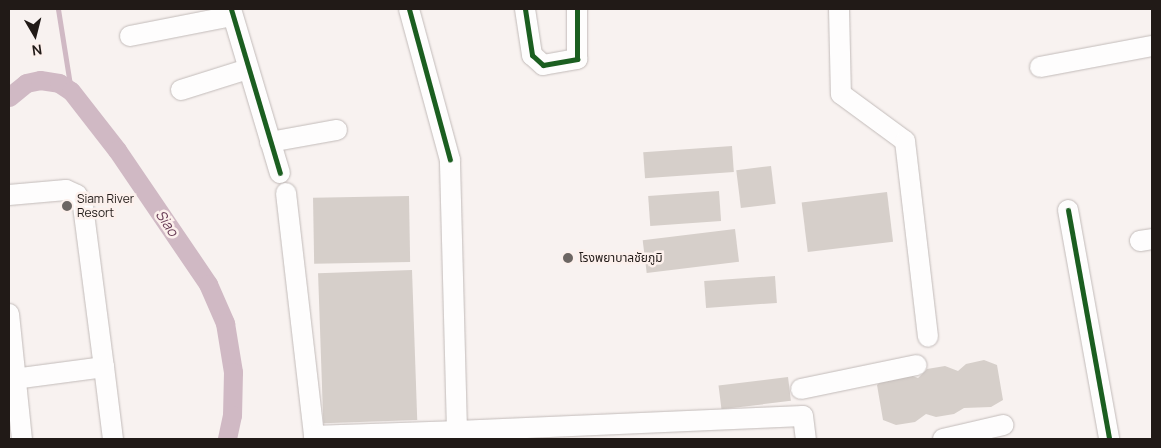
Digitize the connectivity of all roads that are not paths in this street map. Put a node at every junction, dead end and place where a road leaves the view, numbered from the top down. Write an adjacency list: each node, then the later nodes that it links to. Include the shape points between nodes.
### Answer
1 (409, 9): 25 (street, via 450,160)
2 (526, 9): 3 (street, via 532,55 543,65 577,59)
3 (577, 9)
4 (839, 9): 18 (street, via 841,94 905,141)
5 (231, 12): 6 (street); 9 (street)
6 (130, 36)
7 (1152, 46): 8 (street)
8 (1040, 67)
9 (248, 69): 10 (street); 12 (street)
10 (181, 90)
11 (337, 130): 12 (street)
12 (270, 142): 13 (street)
13 (280, 173)
14 (286, 192): 25 (street, via 314,436)
15 (9, 195): 20 (street, via 66,190 77,195 83,206)
16 (1068, 210): 30 (street)
17 (9, 314): 21 (street)
18 (928, 337)
19 (917, 365): 22 (street)
20 (104, 367): 21 (street); 27 (street)
21 (14, 379): 23 (street)
22 (802, 389)
23 (12, 404): 26 (street)
24 (1003, 425): 29 (street)
25 (458, 435): 28 (street, via 804,416)
26 (22, 439)
27 (113, 439)
28 (806, 439)
29 (943, 439)
30 (1109, 439)

